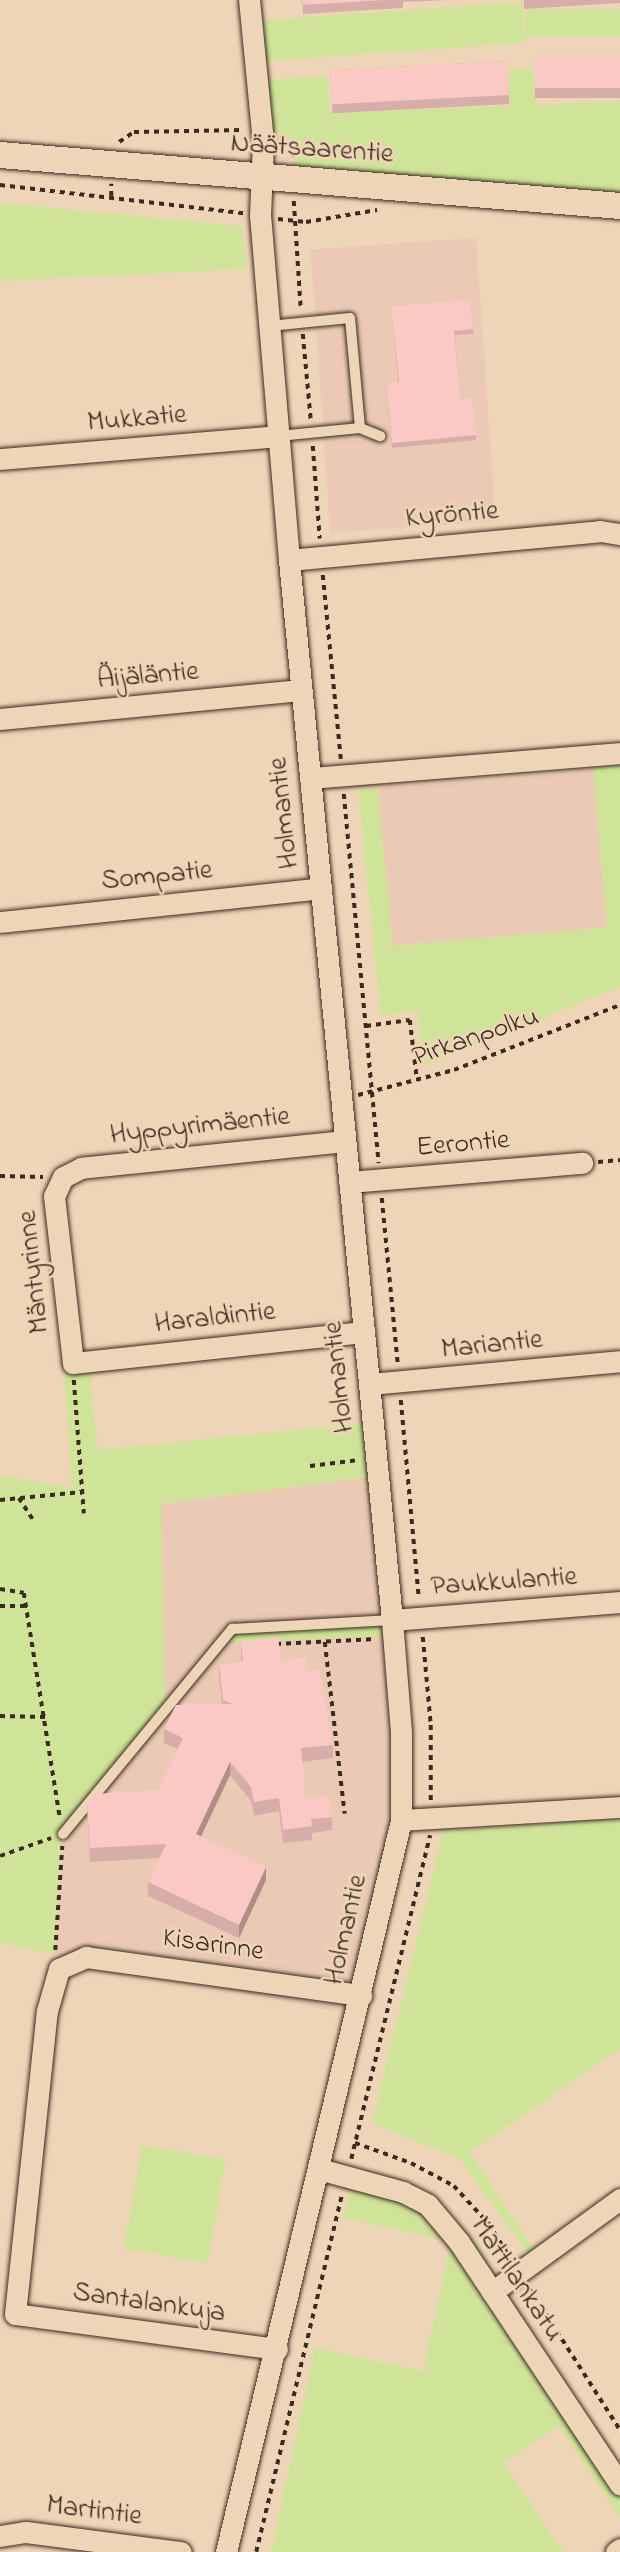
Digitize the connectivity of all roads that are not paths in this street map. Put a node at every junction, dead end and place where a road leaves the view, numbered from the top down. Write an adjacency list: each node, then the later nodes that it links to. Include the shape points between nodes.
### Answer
1 (249, 0): 3 (street, Holmantie, via 263,142)
2 (0, 155): 3 (street, Näätsaarentie)
3 (262, 179): 4 (street, Näätsaarentie); 5 (street, Holmantie)
4 (620, 206)
5 (269, 326): 6 (lane, via 350,318); 7 (street, Holmantie)
6 (360, 428): 7 (lane); 8 (lane)
7 (278, 436): 9 (street, Mukkatie); 12 (street, Holmantie)
8 (380, 436)
9 (0, 460)
10 (620, 521): 11 (street)
11 (620, 534): 12 (street, Kyröntie, via 587,532)
12 (289, 560): 13 (street, Holmantie)
13 (301, 690): 14 (street, Äijäläntie); 16 (street, Holmantie)
14 (0, 719)
15 (620, 753): 16 (street)
16 (310, 778): 17 (street, Holmantie)
17 (321, 888): 18 (street, Sompatie); 19 (street, Holmantie)
18 (0, 922)
19 (345, 1141): 21 (street, Hyppyrimäentie, via 81,1168); 22 (street, Holmantie)
20 (582, 1163): 22 (street, Eerontie)
21 (63, 1177): 25 (street, Mäntyrinne, via 54,1196)
22 (349, 1182): 23 (street, Holmantie)
23 (364, 1332): 25 (street, Haraldintie); 26 (street, Holmantie)
24 (620, 1361): 26 (street, Mariantie)
25 (72, 1363)
26 (369, 1384): 28 (street, Holmantie)
27 (620, 1602): 28 (street, Paukkulantie)
28 (393, 1629): 30 (street, Holmantie, via 401,1732); 31 (lane, via 322,1621 232,1629)
29 (620, 1807): 30 (street)
30 (401, 1820): 32 (street, Holmantie)
31 (62, 1834)
32 (361, 1995): 33 (street, Holmantie); 36 (street, Kisarinne, via 86,1957 59,1969 47,2011)
33 (319, 2169): 35 (street, Mattilankatu, via 403,2192 428,2204); 37 (street, Holmantie)
34 (620, 2199): 35 (street)
35 (492, 2292): 38 (street, Mattilankatu)
36 (15, 2314): 37 (street, Santalankuja)
37 (276, 2349): 42 (street, Holmantie)
38 (620, 2484)
39 (0, 2536): 41 (street, Martintie, via 26,2532)
40 (620, 2549): 43 (street)
41 (181, 2552)
42 (226, 2552)
43 (615, 2552)

